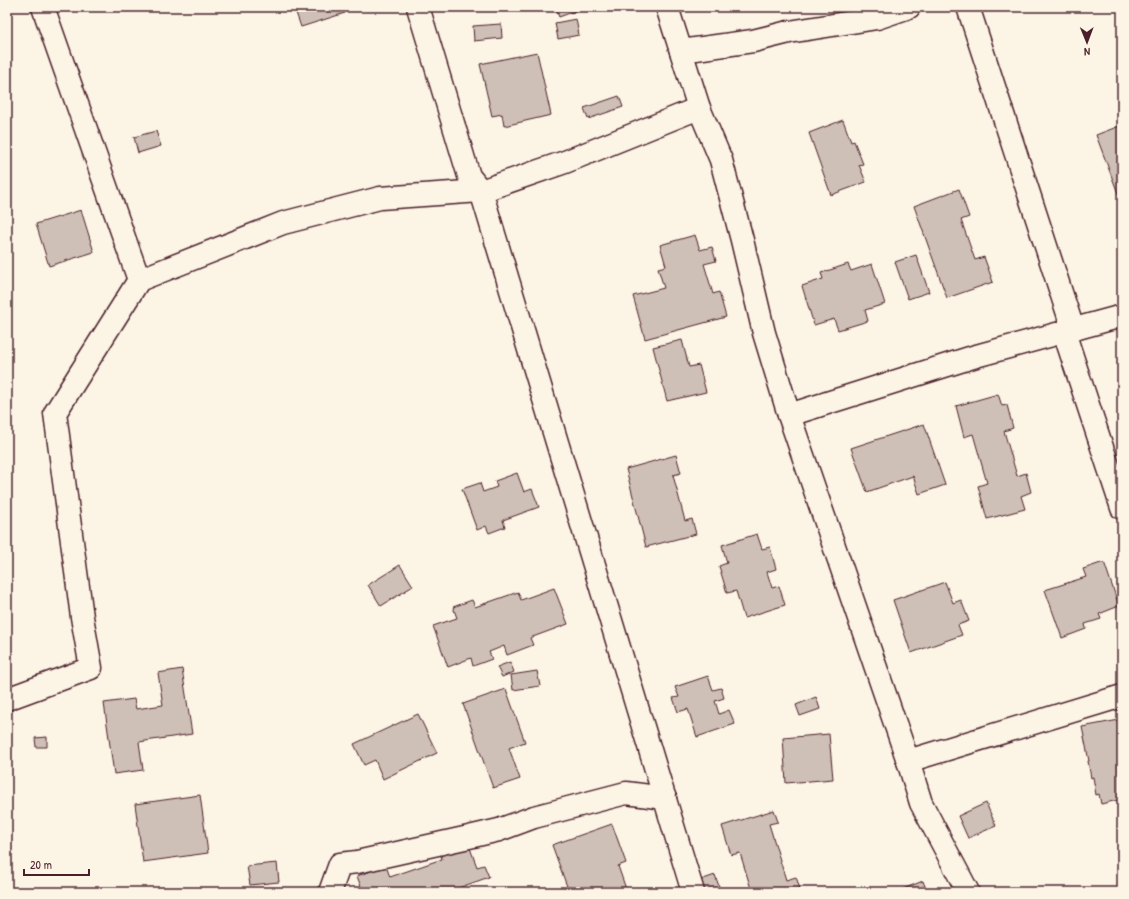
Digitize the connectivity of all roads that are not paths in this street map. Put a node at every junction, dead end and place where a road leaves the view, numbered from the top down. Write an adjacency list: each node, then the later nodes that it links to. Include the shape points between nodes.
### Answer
1 (43, 7): 9 (street)
2 (418, 7): 8 (street, via 469,176)
3 (667, 7): 6 (street)
4 (909, 7): 6 (street, via 877,18)
5 (968, 7): 11 (street)
6 (681, 51): 7 (street)
7 (699, 108): 8 (street, via 565,162); 12 (street, via 721,160 764,333)
8 (481, 191): 9 (street, via 380,198 283,223); 17 (street)
9 (139, 280): 15 (street, via 55,413 91,668)
10 (1122, 316): 11 (street)
11 (1069, 331): 12 (street, via 976,356); 13 (street)
12 (789, 415): 16 (street)
13 (1122, 508)
14 (1122, 696): 16 (street)
15 (7, 699)
16 (908, 762): 20 (street, via 922,803)
17 (665, 798): 18 (street, via 626,793 534,817 499,830 340,864); 19 (street)
18 (330, 892)
19 (693, 892)
20 (968, 892)

